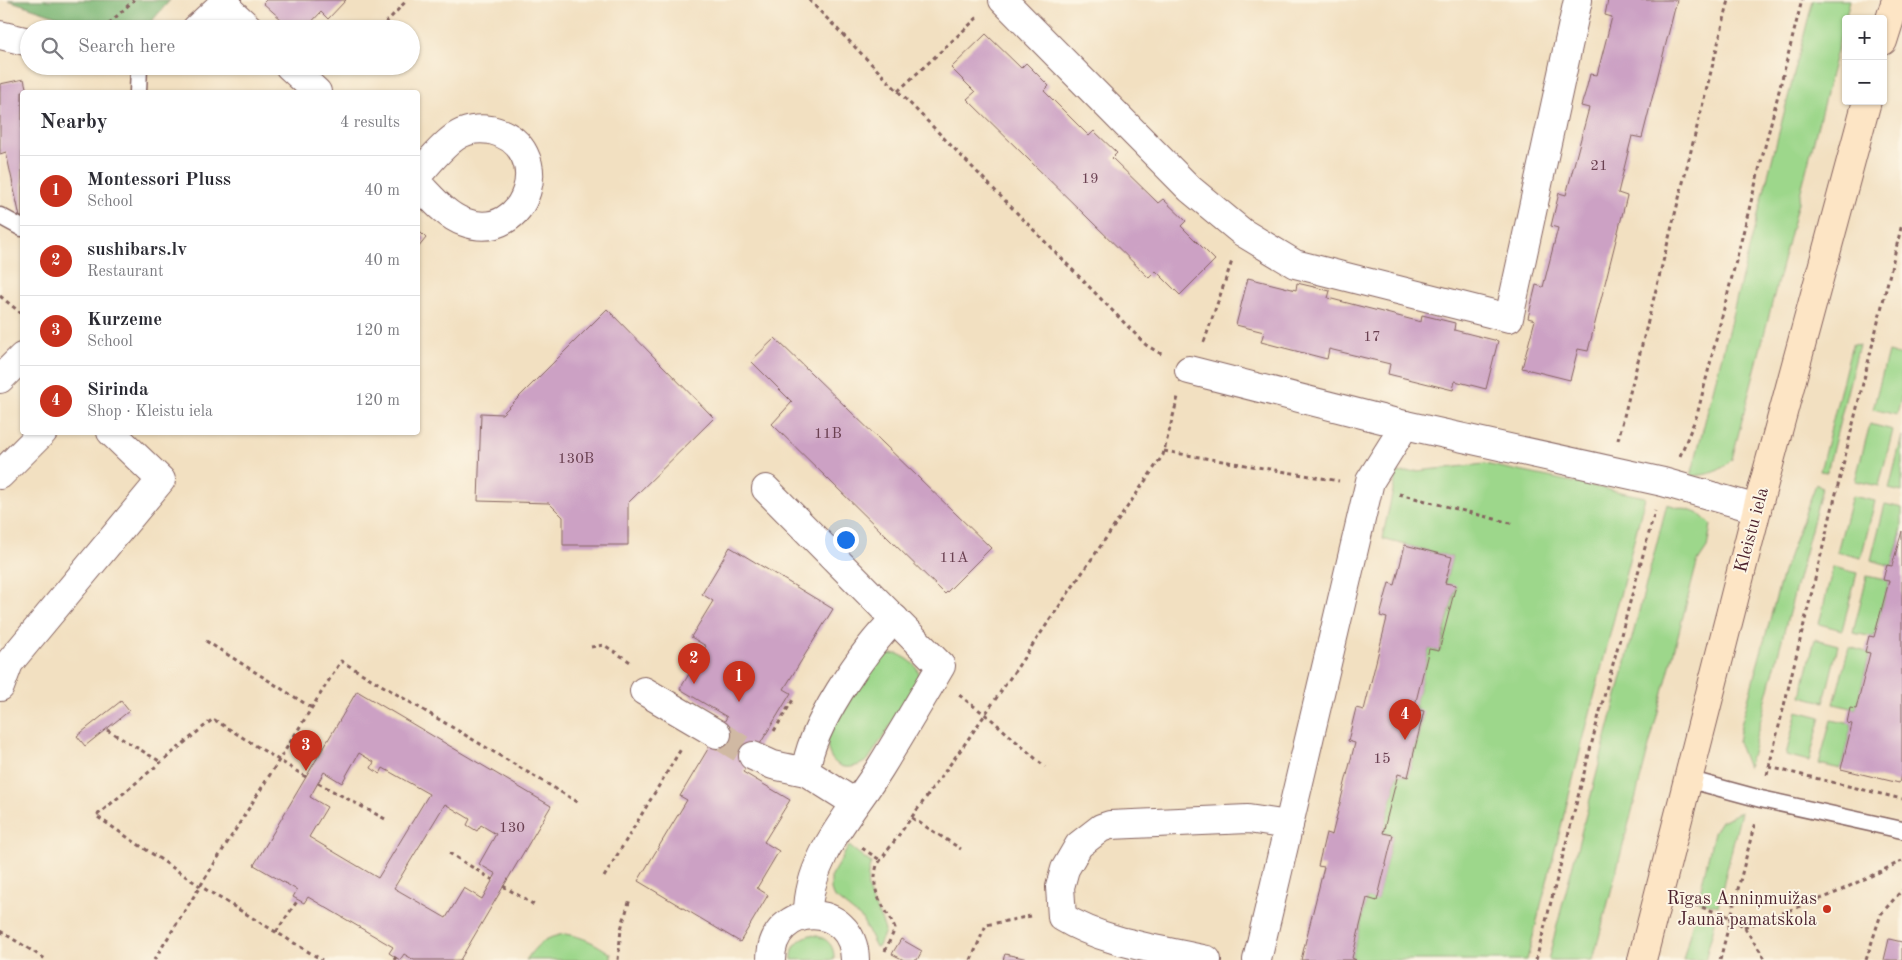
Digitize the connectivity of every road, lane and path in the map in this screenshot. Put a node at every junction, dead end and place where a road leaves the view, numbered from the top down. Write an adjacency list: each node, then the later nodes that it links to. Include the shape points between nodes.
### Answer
1 (134, 0): 8 (path)
2 (407, 0): 11 (path)
3 (810, 0): 16 (path)
4 (1578, 0): 23 (street, via 1508,318 1295,264)
5 (1729, 0): 32 (path)
6 (226, 2): 9 (street); 10 (street)
7 (993, 6): 16 (path); 23 (street, via 1190,189)
8 (113, 20)
9 (206, 20)
10 (242, 20)
11 (388, 20)
12 (0, 35): 13 (street)
13 (20, 40)
14 (139, 75): 15 (lane)
15 (138, 90)
16 (898, 91): 27 (path, via 1146,345)
17 (1866, 105): 35 (street, Kleistu iela)
18 (420, 173): 19 (street, via 456,136 470,130 485,129 500,132 513,140 529,165 530,181 519,208 507,218 478,226 450,214)
19 (420, 186)
20 (0, 216): 22 (lane)
21 (1902, 224): 49 (path)
22 (20, 227)
23 (1242, 232): 27 (path, via 1204,342)
24 (0, 296): 25 (path)
25 (20, 312)
26 (20, 359): 28 (street)
27 (1189, 370): 29 (street); 42 (path, via 1182,382 1162,455)
28 (0, 378)
29 (1405, 425): 32 (street); 60 (street, via 1370,481)
30 (40, 435): 33 (street)
31 (114, 435): 38 (street, via 161,480 9,663)
32 (1610, 470): 35 (street)
33 (0, 475)
34 (766, 489): 36 (street)
35 (1757, 509): 52 (street, Kleistu iela)
36 (895, 619): 50 (street, via 878,635 861,659 816,734); 56 (street, via 941,666 880,768)
37 (206, 641): 41 (path)
38 (0, 687)
39 (644, 691): 43 (street)
40 (794, 698): 45 (path)
41 (312, 708): 46 (path); 57 (path, via 341,661)
42 (985, 714): 48 (path); 58 (path)
43 (707, 728): 65 (path)
44 (107, 730): 47 (path)
45 (762, 746): 50 (street, via 773,765)
46 (278, 761): 47 (path, via 213,719); 51 (path); 67 (path)
47 (161, 762): 67 (path, via 96,816)
48 (1045, 767)
49 (1769, 767): 54 (path); 55 (path)
50 (806, 772): 56 (street)
51 (306, 777)
52 (1687, 779): 54 (lane); 70 (street, Kleistu iela)
53 (318, 783): 59 (path)
54 (1761, 799): 61 (lane); 76 (path)
55 (1902, 799)
56 (855, 803): 74 (street, via 814,874 807,899)
57 (581, 804)
58 (912, 818): 62 (path); 86 (path, via 880,860 874,875 878,900 896,929)
59 (387, 820)
60 (1289, 825): 75 (street, via 1248,819 1101,828 1079,845 1065,870 1060,887); 89 (street)
61 (1902, 830)
62 (961, 850)
63 (449, 853): 66 (path)
64 (1902, 860): 77 (path, via 1831,895)
65 (604, 878)
66 (493, 880)
67 (200, 886): 79 (path); 81 (path)
68 (503, 886): 73 (path)
69 (1902, 890): 93 (path, via 1881,914)
70 (1659, 892): 76 (path); 90 (street, Kleistu iela)
71 (630, 899): 83 (path, via 621,929)
72 (298, 900): 79 (path)
73 (536, 906)
74 (808, 915): 84 (street, via 792,920 779,931); 85 (street, via 824,916 839,924 853,944)
75 (1062, 917): 87 (path, via 1026,916 986,925); 88 (street, via 1100,935)
76 (1730, 917): 77 (path); 91 (path)
77 (1744, 927): 92 (path)
78 (0, 930): 80 (path)
79 (276, 932): 82 (path)
80 (47, 960)
81 (154, 960)
82 (322, 960)
83 (618, 960)
84 (770, 960)
85 (855, 960)
86 (880, 960)
87 (971, 960)
88 (1207, 960)
89 (1257, 960)
90 (1642, 960)
91 (1720, 960)
92 (1766, 960)
93 (1866, 960)

